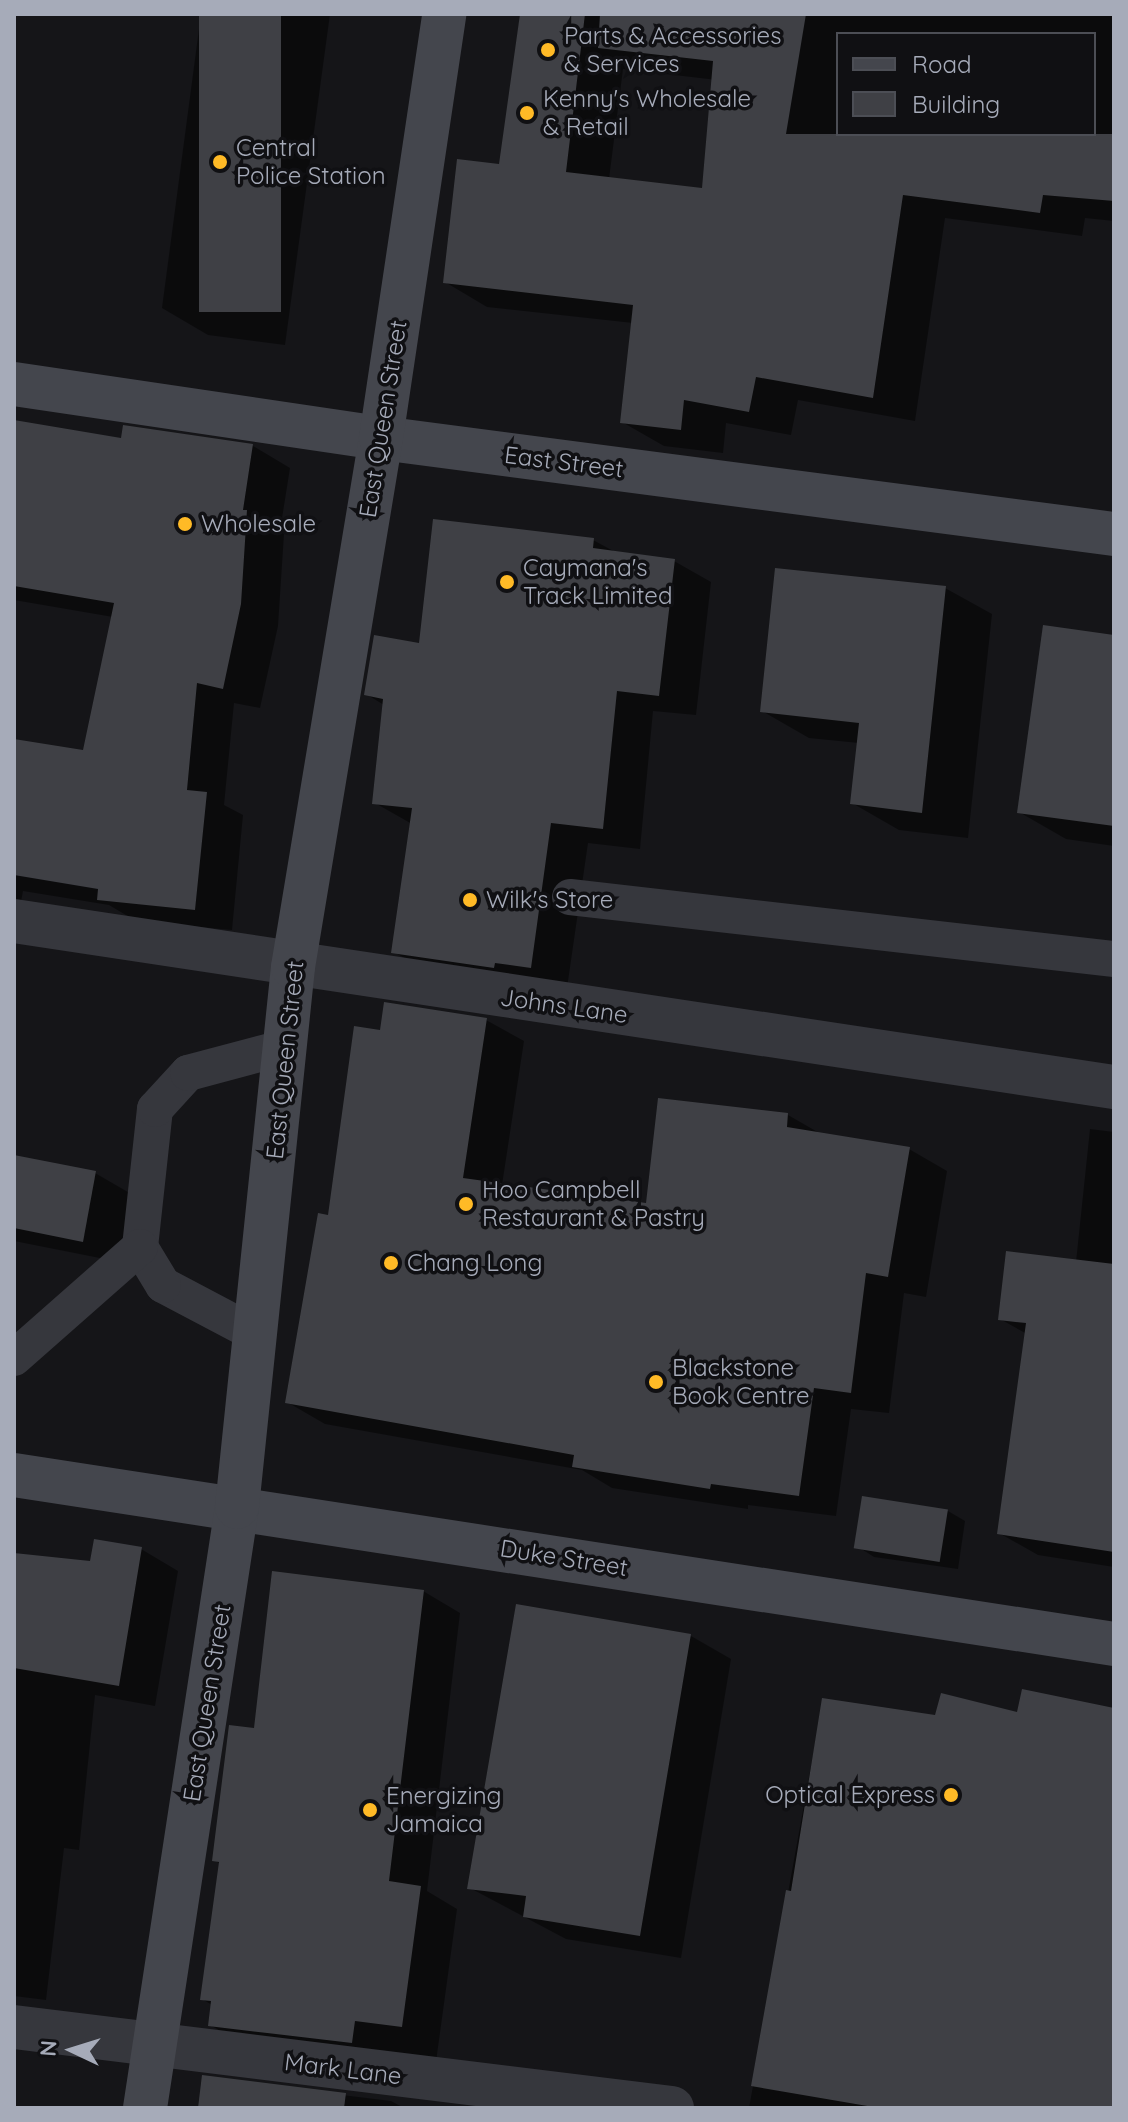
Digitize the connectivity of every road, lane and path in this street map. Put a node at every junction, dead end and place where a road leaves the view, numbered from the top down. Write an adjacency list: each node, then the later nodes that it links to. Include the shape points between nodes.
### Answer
1 (444, 14): 3 (main road, East Queen Street)
2 (14, 384): 3 (main road, East Street)
3 (381, 438): 4 (main road, East Street); 8 (main road, East Queen Street)
4 (1114, 534)
5 (570, 897): 7 (lane)
6 (14, 921): 8 (street, Johns Lane)
7 (1114, 959)
8 (293, 967): 9 (main road, East Queen Street); 10 (street, Johns Lane)
9 (286, 1047): 11 (lane, via 188,1073 155,1109); 12 (main road, East Queen Street)
10 (1114, 1087)
11 (140, 1247): 12 (lane, via 163,1285); 13 (lane)
12 (256, 1334): 15 (main road, East Queen Street)
13 (14, 1358)
14 (14, 1475): 15 (main road, Duke Street)
15 (237, 1507): 16 (main road, Duke Street); 18 (main road, East Queen Street)
16 (1114, 1644)
17 (14, 2027): 18 (street, Mark Lane)
18 (154, 2046): 19 (main road, East Queen Street); 20 (street, Mark Lane)
19 (145, 2108)
20 (672, 2108)

